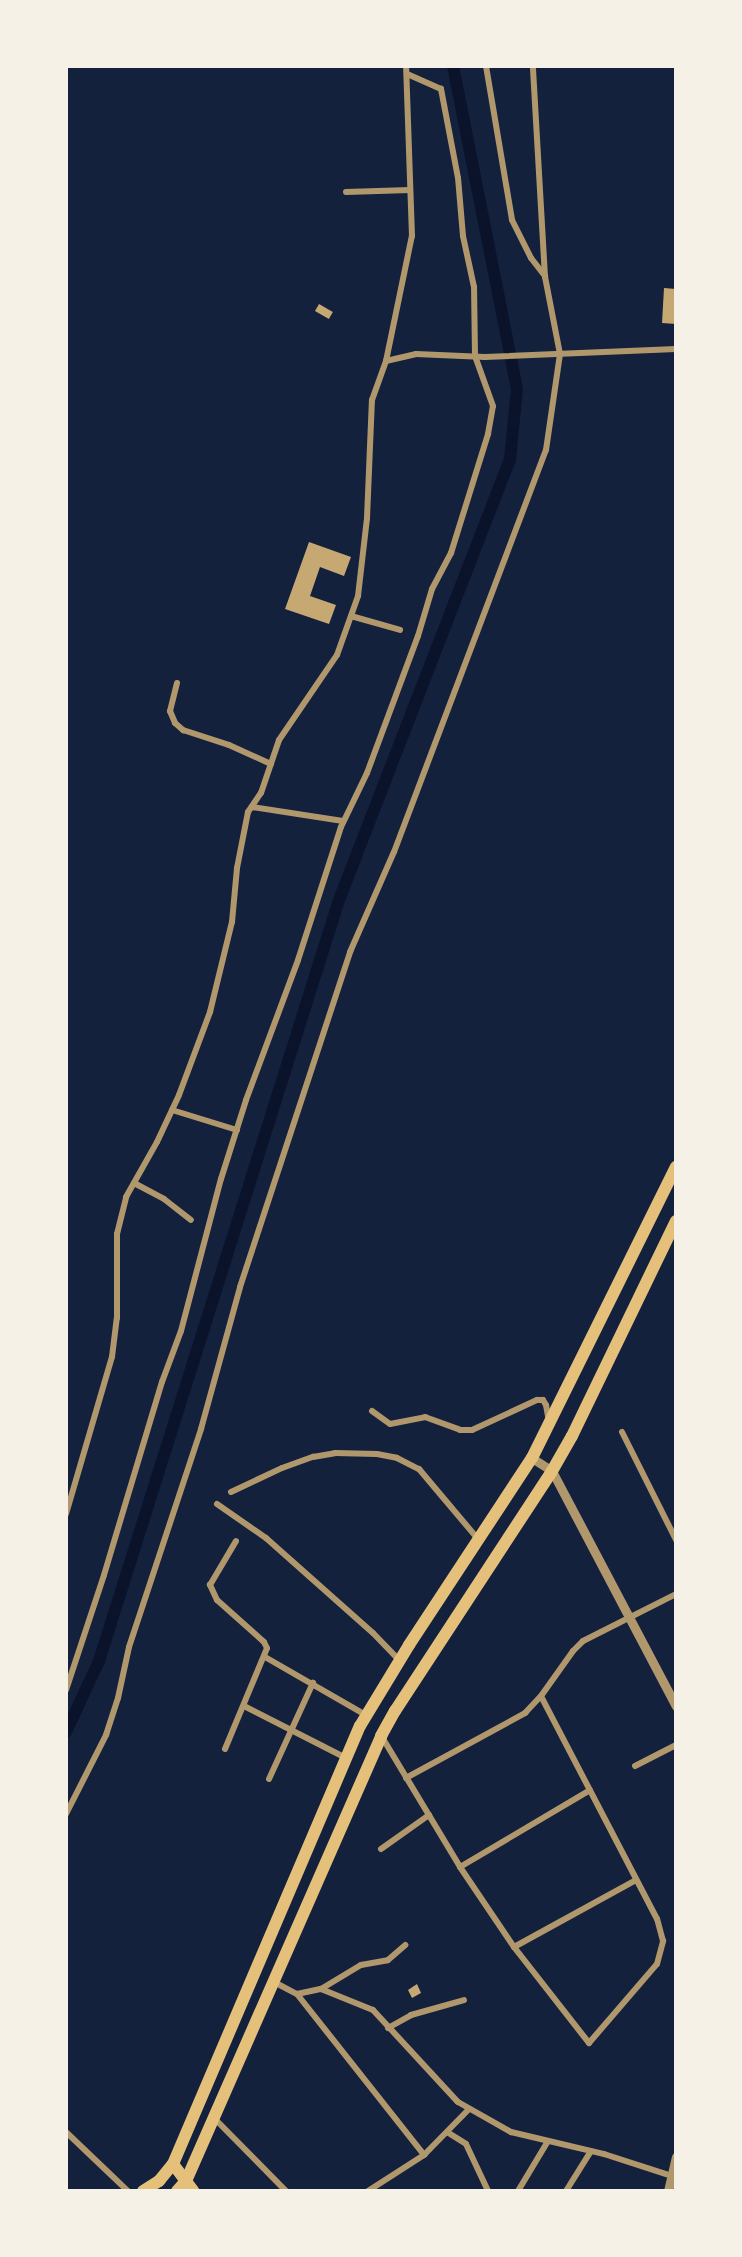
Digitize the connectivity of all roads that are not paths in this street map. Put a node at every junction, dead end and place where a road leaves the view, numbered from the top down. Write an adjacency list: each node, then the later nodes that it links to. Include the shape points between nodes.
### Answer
1 (406, 66): 4 (street)
2 (486, 66): 7 (street, via 512,220)
3 (533, 66): 7 (street)
4 (407, 74): 5 (street); 10 (street, via 441,89 474,287)
5 (410, 190): 6 (street); 11 (street, via 412,236)
6 (346, 192)
7 (545, 277): 9 (street)
8 (676, 349): 9 (street)
9 (560, 354): 10 (street); 55 (street, via 546,450 403,831 350,952 240,1287 201,1429 129,1647 106,1735)
10 (475, 357): 11 (street, via 416,354); 17 (street, via 493,406 480,465 451,553 432,589 367,773)
11 (386, 360): 12 (street, via 372,400 364,555)
12 (351, 616): 13 (street); 15 (street, via 337,654 279,740)
13 (400, 630)
14 (177, 683): 15 (street, via 170,711 183,730)
15 (271, 764): 16 (street)
16 (252, 807): 17 (street); 18 (street, via 237,868 224,962 210,1012)
17 (343, 822): 19 (street)
18 (172, 1110): 19 (street); 21 (street)
19 (237, 1130): 40 (street, via 181,1331)
20 (676, 1167): 25 (main road)
21 (134, 1183): 22 (street); 31 (street, via 126,1197 117,1234 117,1318 112,1357)
22 (191, 1220)
23 (676, 1221): 28 (main road)
24 (372, 1411): 25 (street, via 390,1424 425,1417 460,1430 472,1430 543,1400)
25 (551, 1425): 27 (main road)
26 (622, 1432): 33 (street)
27 (532, 1458): 28 (street); 32 (main road)
28 (552, 1471): 36 (street); 47 (main road)
29 (231, 1492): 32 (street, via 313,1457 377,1454 419,1469)
30 (217, 1504): 38 (street, via 266,1538)
31 (66, 1514)
32 (479, 1539): 38 (main road)
33 (676, 1540)
34 (236, 1541): 37 (street, via 210,1585 217,1600 264,1642)
35 (676, 1594): 36 (street)
36 (629, 1617): 41 (street); 42 (street, via 583,1641)
37 (265, 1657): 39 (street); 43 (street)
38 (399, 1660): 45 (main road)
39 (312, 1683): 45 (street); 46 (street)
40 (66, 1690)
41 (673, 1692): 44 (street)
42 (541, 1696): 52 (street, via 525,1713); 54 (street)
43 (244, 1706): 46 (street); 49 (street)
44 (676, 1706)
45 (366, 1715): 50 (main road)
46 (291, 1731): 50 (street); 53 (street)
47 (381, 1736): 52 (street); 63 (main road)
48 (676, 1745): 51 (street)
49 (225, 1749)
50 (346, 1758): 62 (main road)
51 (635, 1766)
52 (406, 1778): 56 (street)
53 (269, 1779)
54 (590, 1790): 58 (street); 59 (street)
55 (66, 1814)
56 (429, 1815): 57 (street); 58 (street)
57 (381, 1849)
58 (460, 1867): 61 (street)
59 (636, 1880): 61 (street); 61 (street, via 657,1919 663,1941 657,1964 589,2043)
60 (405, 1945): 65 (street, via 388,1960 361,1965)
61 (514, 1947)
62 (262, 1956): 63 (main road); 77 (main road)
63 (282, 1963): 64 (main road)
64 (274, 1982): 66 (street); 70 (main road)
65 (321, 1989): 66 (street); 68 (street, via 373,2010)
66 (297, 1994): 75 (street)
67 (464, 2000): 68 (street, via 411,2014)
68 (388, 2028): 69 (street)
69 (469, 2109): 72 (street); 73 (street, via 511,2132)
70 (214, 2118): 80 (main road); 85 (street)
71 (66, 2132): 81 (street)
72 (447, 2132): 75 (street); 87 (street, via 466,2144)
73 (548, 2140): 74 (street); 88 (street)
74 (591, 2151): 78 (street); 89 (street)
75 (424, 2155): 86 (street)
76 (676, 2157): 78 (street)
77 (173, 2164): 79 (main road); 80 (main road)
78 (672, 2176): 90 (street)
79 (160, 2180): 82 (main road); 83 (main road)
80 (190, 2186): 84 (main road)
81 (128, 2191)
82 (143, 2191)
83 (169, 2191)
84 (177, 2191)
85 (286, 2191)
86 (368, 2191)
87 (488, 2191)
88 (518, 2191)
89 (566, 2191)
90 (668, 2191)

